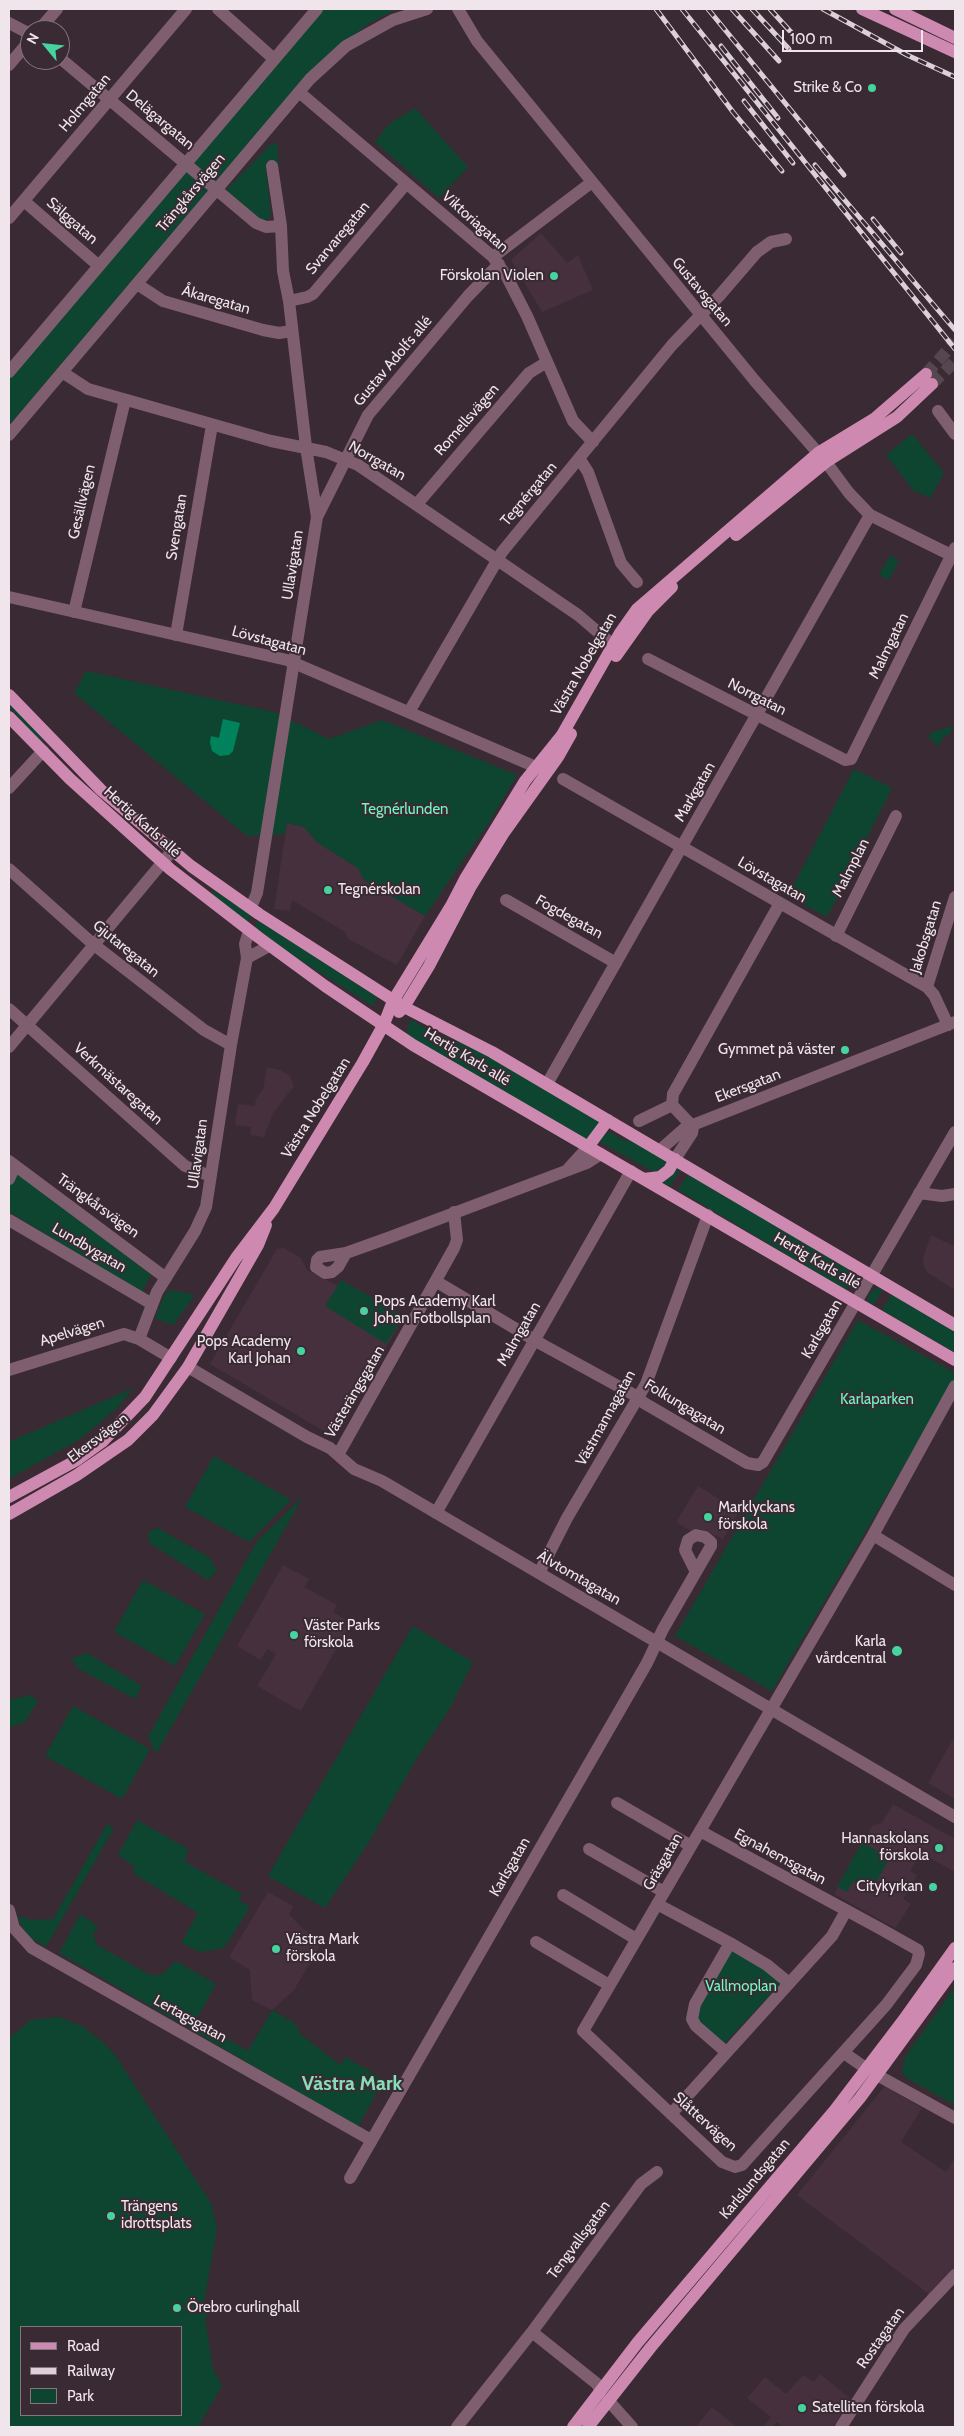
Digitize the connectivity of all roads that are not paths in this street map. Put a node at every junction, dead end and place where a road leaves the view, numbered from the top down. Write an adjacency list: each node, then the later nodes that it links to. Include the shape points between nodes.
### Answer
1 (57, 9): 9 (street)
2 (186, 9): 17 (street, Holmgatan)
3 (218, 9): 13 (street)
4 (316, 9): 13 (street, Trängkårsvägen)
5 (427, 9): 16 (street, Trängkårsvägen, via 393,20 346,46)
6 (458, 9): 20 (street, Gustavsgatan, via 477,41)
7 (862, 9): 12 (main road)
8 (894, 9): 10 (main road)
9 (48, 20)
10 (955, 38)
11 (20, 52): 14 (street)
12 (955, 52)
13 (274, 58): 18 (street, Trängkårsvägen)
14 (9, 65)
15 (70, 66): 17 (street, Delägargatan)
16 (299, 92): 21 (street, Viktoriagatan); 22 (street, Trängkårsvägen)
17 (109, 99): 18 (street, Delägargatan); 23 (street, Holmgatan)
18 (186, 163): 22 (street, Delägargatan); 28 (street, Trängkårsvägen)
19 (272, 166): 25 (street, Ullavigatan)
20 (592, 182): 27 (street, Gustav Adolfs allé); 31 (street, Gustavsgatan)
21 (406, 184): 27 (street, Viktoriagatan); 30 (street, Svarvaregatan, via 312,294)
22 (216, 190): 25 (street, via 256,223 266,227); 29 (street, Trängkårsvägen)
23 (24, 201): 24 (street, Holmgatan); 28 (street, Sälggatan)
24 (9, 218)
25 (281, 226): 30 (street, Ullavigatan, via 283,271)
26 (786, 239): 31 (street, Tegnérgatan, via 771,242 757,252)
27 (496, 261): 33 (street, Viktoriagatan, via 527,316); 46 (street, Gustav Adolfs allé, via 374,408)
28 (99, 266): 34 (street, Trängkårsvägen)
29 (136, 284): 32 (street, Åkaregatan, via 163,301 263,330); 35 (street, Trängkårsvägen)
30 (289, 301): 32 (street, Ullavigatan)
31 (701, 316): 42 (street, Tegnérgatan, via 672,345); 45 (street, Gustavsgatan)
32 (291, 332): 43 (street, Ullavigatan)
33 (547, 362): 42 (street, Viktoriagatan, via 573,421); 47 (street, Romellsvägen, via 528,373)
34 (9, 372)
35 (62, 372): 37 (street, Norrgatan, via 88,389); 41 (street, Trängkårsvägen)
36 (929, 379): 45 (main road, Västra Nobelgatan, via 890,422)
37 (125, 400): 39 (street, Norrgatan); 54 (street, Gesällvägen)
38 (938, 410): 40 (street)
39 (212, 425): 43 (street, Norrgatan); 55 (street, Svengatan)
40 (955, 434)
41 (9, 435)
42 (593, 442): 44 (street, Tegnérgatan)
43 (306, 447): 46 (street, Norrgatan); 49 (street, Ullavigatan)
44 (579, 458): 51 (street, Tegnérgatan); 52 (street, via 588,472 621,563)
45 (822, 458): 48 (street, Gustavsgatan, via 849,494); 56 (main road, Västra Nobelgatan, via 650,595 627,621); 84 (main road, Västra Nobelgatan, via 670,588 635,627 619,649 558,757 503,834 471,886 430,966)
46 (346, 460): 47 (street, Norrgatan); 49 (street, Gustav Adolfs allé)
47 (416, 504): 51 (street, Norrgatan)
48 (870, 515): 50 (street, Gustavsgatan); 61 (street, Markgatan)
49 (317, 517): 58 (street, Ullavigatan)
50 (954, 553): 64 (street, Malmgatan)
51 (496, 558): 56 (street, Norrgatan, via 592,626); 60 (street, Tegnérgatan)
52 (637, 582)
53 (9, 597): 54 (street, Lövstagatan)
54 (74, 612): 55 (street, Lövstagatan)
55 (176, 635): 58 (street, Lövstagatan)
56 (613, 645): 65 (main road, Västra Nobelgatan, via 568,726)
57 (648, 658): 61 (street, Norrgatan)
58 (294, 663): 60 (street, Lövstagatan); 76 (street, Ullavigatan, via 257,893)
59 (9, 695): 63 (main road, Hertig Karls allé)
60 (409, 712): 65 (street, Lövstagatan)
61 (756, 716): 64 (street, Norrgatan, via 845,760); 69 (street, Markgatan)
62 (9, 717): 63 (main road, Hertig Karls allé)
63 (47, 746): 67 (street); 70 (main road, Hertig Karls allé); 71 (main road, Hertig Karls allé, via 70,779)
64 (851, 759)
65 (536, 766): 84 (main road, Västra Nobelgatan, via 469,872)
66 (563, 779): 69 (street, Lövstagatan)
67 (9, 788)
68 (896, 816): 78 (street, Malmplan)
69 (682, 848): 75 (street, Lövstagatan); 82 (street, Markgatan)
70 (172, 851): 71 (street); 76 (main road, Hertig Karls allé)
71 (162, 862): 77 (main road, Hertig Karls allé); 79 (street)
72 (9, 869): 79 (street, Gjutaregatan)
73 (955, 897): 83 (street, Jakobsgatan)
74 (506, 900): 82 (street, Fogdegatan)
75 (780, 903): 78 (street, Lövstagatan); 92 (street, via 678,1085)
76 (251, 907): 84 (main road, Hertig Karls allé)
77 (249, 931): 80 (main road, Hertig Karls allé); 81 (street, Ullavigatan, via 245,944)
78 (836, 936): 83 (street, Lövstagatan)
79 (93, 944): 88 (street); 89 (street, Gjutaregatan, via 204,1030)
80 (269, 946): 81 (street); 87 (main road, Hertig Karls allé)
81 (247, 958): 89 (street, Ullavigatan)
82 (616, 963): 91 (street, Markgatan)
83 (927, 987): 86 (street, Lövstagatan)
84 (398, 1004): 87 (main road, Västra Nobelgatan); 91 (main road, Hertig Karls allé)
85 (9, 1009): 88 (street, Verkmästaregatan)
86 (952, 1023): 95 (street, Ekersgatan)
87 (384, 1024): 97 (main road, Hertig Karls allé, via 413,1045); 109 (main road, Västra Nobelgatan)
88 (27, 1025): 90 (street); 104 (street, Verkmästaregatan, via 185,1166)
89 (231, 1045): 104 (street, Ullavigatan)
90 (9, 1047)
91 (547, 1084): 93 (main road, Hertig Karls allé)
92 (672, 1105): 94 (street); 95 (street)
93 (608, 1120): 97 (main road); 98 (main road, Hertig Karls allé)
94 (639, 1121)
95 (693, 1127): 98 (street, Ekersgatan, via 685,1128); 100 (street)
96 (955, 1132): 107 (street, Karlsgatan)
97 (588, 1147): 99 (main road, Hertig Karls allé); 102 (street)
98 (660, 1150): 100 (main road, Hertig Karls allé)
99 (601, 1154): 102 (street); 103 (main road, Hertig Karls allé)
100 (676, 1159): 106 (main road, via 660,1177); 114 (main road, Hertig Karls allé)
101 (12, 1164): 105 (street); 115 (street, Trängkårsvägen)
102 (568, 1169): 110 (street)
103 (631, 1171): 106 (main road, Hertig Karls allé); 121 (street, Malmgatan)
104 (210, 1176): 115 (street, Ullavigatan, via 202,1218)
105 (9, 1178)
106 (644, 1179): 111 (main road, Hertig Karls allé)
107 (919, 1194): 108 (street); 114 (street, Karlsgatan)
108 (955, 1194)
109 (274, 1208): 122 (main road, Västra Nobelgatan, via 248,1240); 124 (main road, Västra Nobelgatan, via 258,1245)
110 (454, 1212): 113 (street); 116 (street, Västerängsgatan, via 457,1240)
111 (708, 1216): 117 (main road, Hertig Karls allé); 127 (street, Västmannagatan, via 646,1384)
112 (9, 1220): 118 (street, Lundbygatan)
113 (346, 1253)
114 (871, 1276): 117 (street, Karlsgatan); 119 (main road, Hertig Karls allé)
115 (166, 1278): 118 (street, Ullavigatan)
116 (437, 1282): 121 (street, Folkungagatan); 128 (street, Västerängsgatan)
117 (856, 1302): 123 (main road, Hertig Karls allé); 129 (street, Karlsgatan)
118 (152, 1304): 120 (street, Ullavigatan)
119 (955, 1325)
120 (139, 1339): 122 (street, Apelvägen); 125 (street, Apelvägen, via 124,1334)
121 (534, 1340): 127 (street, Folkungagatan); 131 (street, Malmgatan)
122 (171, 1358): 124 (main road); 130 (main road, Ekersvägen, via 145,1397 102,1442 77,1460)
123 (955, 1360)
124 (188, 1367): 128 (street, Älvtomtagatan); 132 (main road, Ekersvägen, via 153,1415 128,1440 77,1475)
125 (9, 1370)
126 (955, 1386): 133 (street)
127 (638, 1397): 129 (street, Folkungagatan, via 747,1463); 135 (street, Västmannagatan)
128 (339, 1453): 131 (street, Älvtomtagatan, via 354,1469 382,1481)
129 (761, 1464)
130 (9, 1497)
131 (436, 1513): 135 (street, Älvtomtagatan)
132 (9, 1514)
133 (873, 1535): 136 (street); 138 (street)
134 (696, 1572): 137 (street, Karlsgatan)
135 (538, 1573): 137 (street, Älvtomtagatan)
136 (955, 1584)
137 (656, 1642): 138 (street, Älvtomtagatan); 162 (street, Karlsgatan)
138 (771, 1709): 140 (street, Älvtomtagatan); 141 (street, Gräsgatan)
139 (617, 1803): 142 (street)
140 (955, 1817)
141 (700, 1831): 142 (street, Gräsgatan); 148 (street, Egnahemsgatan)
142 (691, 1846): 144 (street, Gräsgatan)
143 (590, 1849): 144 (street)
144 (664, 1892): 146 (street, Gräsgatan)
145 (563, 1895): 149 (street)
146 (657, 1904): 149 (street, Gräsgatan); 151 (street)
147 (9, 1910): 162 (street, Lertagsgatan, via 14,1928 32,1948)
148 (846, 1910): 154 (street, via 832,1936); 158 (street, Slåttervägen, via 920,1954 906,1981)
149 (636, 1939): 155 (street, Gräsgatan)
150 (536, 1942): 155 (street)
151 (730, 1944): 154 (street, via 767,1965); 157 (street, via 695,2004 692,2019)
152 (955, 1948): 159 (main road, Karlslundsgatan)
153 (955, 1968): 159 (main road, Karlslundsgatan)
154 (789, 1983): 157 (street)
155 (609, 1985): 156 (street, Gräsgatan)
156 (582, 2031): 160 (street, Slåttervägen)
157 (726, 2052): 160 (street)
158 (844, 2053): 159 (street); 160 (street, Slåttervägen, via 742,2165 735,2167 722,2162)
159 (872, 2072): 161 (street); 167 (main road, Karlslundsgatan, via 835,2110 638,2342)
160 (671, 2114)
161 (955, 2118)
162 (371, 2140): 164 (street, Karlsgatan)
163 (657, 2172): 166 (street, Tengvallsgatan, via 641,2184)
164 (350, 2178)
165 (955, 2275): 172 (street, Rostagatan, via 904,2329)
166 (532, 2332): 167 (street, via 596,2383); 168 (street, Tengvallsgatan)
167 (605, 2395): 169 (main road, Karlslundsgatan); 170 (main road, Karlslundsgatan); 171 (street)
168 (457, 2427)
169 (573, 2427)
170 (588, 2427)
171 (632, 2427)
172 (841, 2427)

